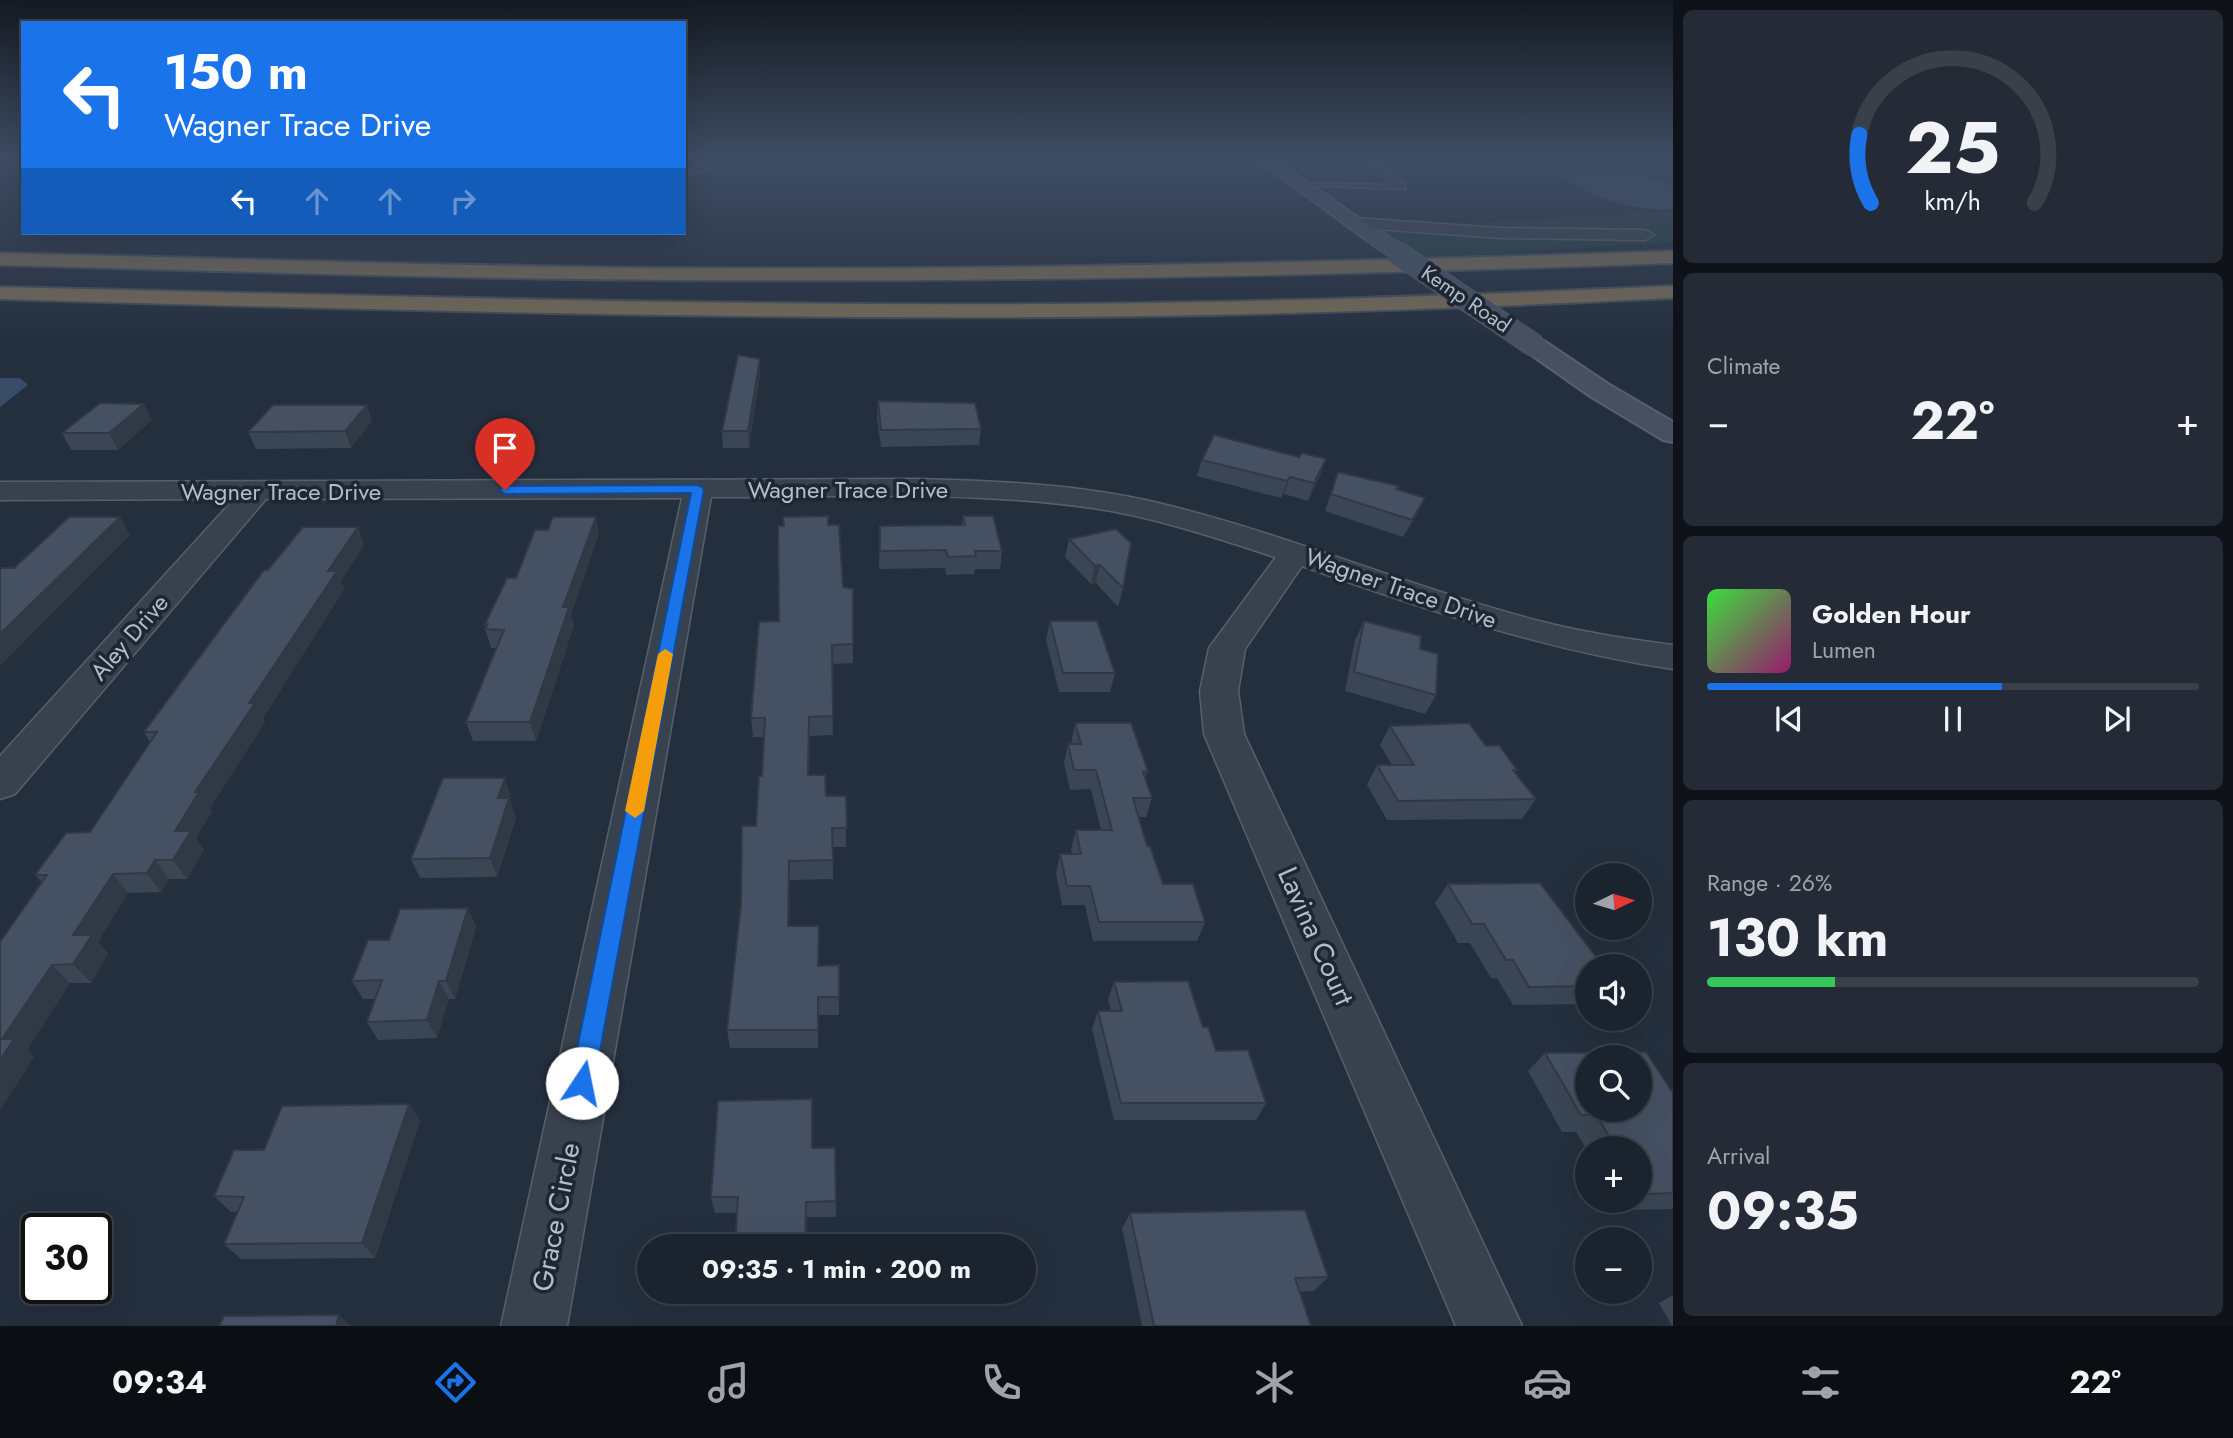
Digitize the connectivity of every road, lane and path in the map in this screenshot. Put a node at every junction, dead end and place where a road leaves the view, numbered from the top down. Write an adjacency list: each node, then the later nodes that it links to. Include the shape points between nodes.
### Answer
1 (1350, 220): 2 (main road, Kemp Road)
2 (1354, 223): 3 (street, via 1501,233); 8 (main road, Kemp Road, bridge, via 1599,390)
3 (1646, 235)
4 (1673, 257): 5 (highway, via 1378,268 768,274)
5 (0, 259)
6 (1673, 292): 7 (highway, via 1203,309 939,310)
7 (0, 293)
8 (1673, 434)
9 (698, 489): 11 (street, Wagner Trace Drive); 12 (street, Wagner Trace Drive, via 1049,492 1153,511); 15 (street, Grace Circle)
10 (0, 491): 11 (street, Wagner Trace Drive)
11 (257, 491): 14 (street, Aley Drive)
12 (1295, 553): 13 (street, Wagner Trace Drive, via 1461,611 1562,639); 16 (street, Lavina Court, via 1227,648 1219,691 1224,734)
13 (1673, 657)
14 (0, 783)
15 (534, 1326)
16 (1489, 1326)

